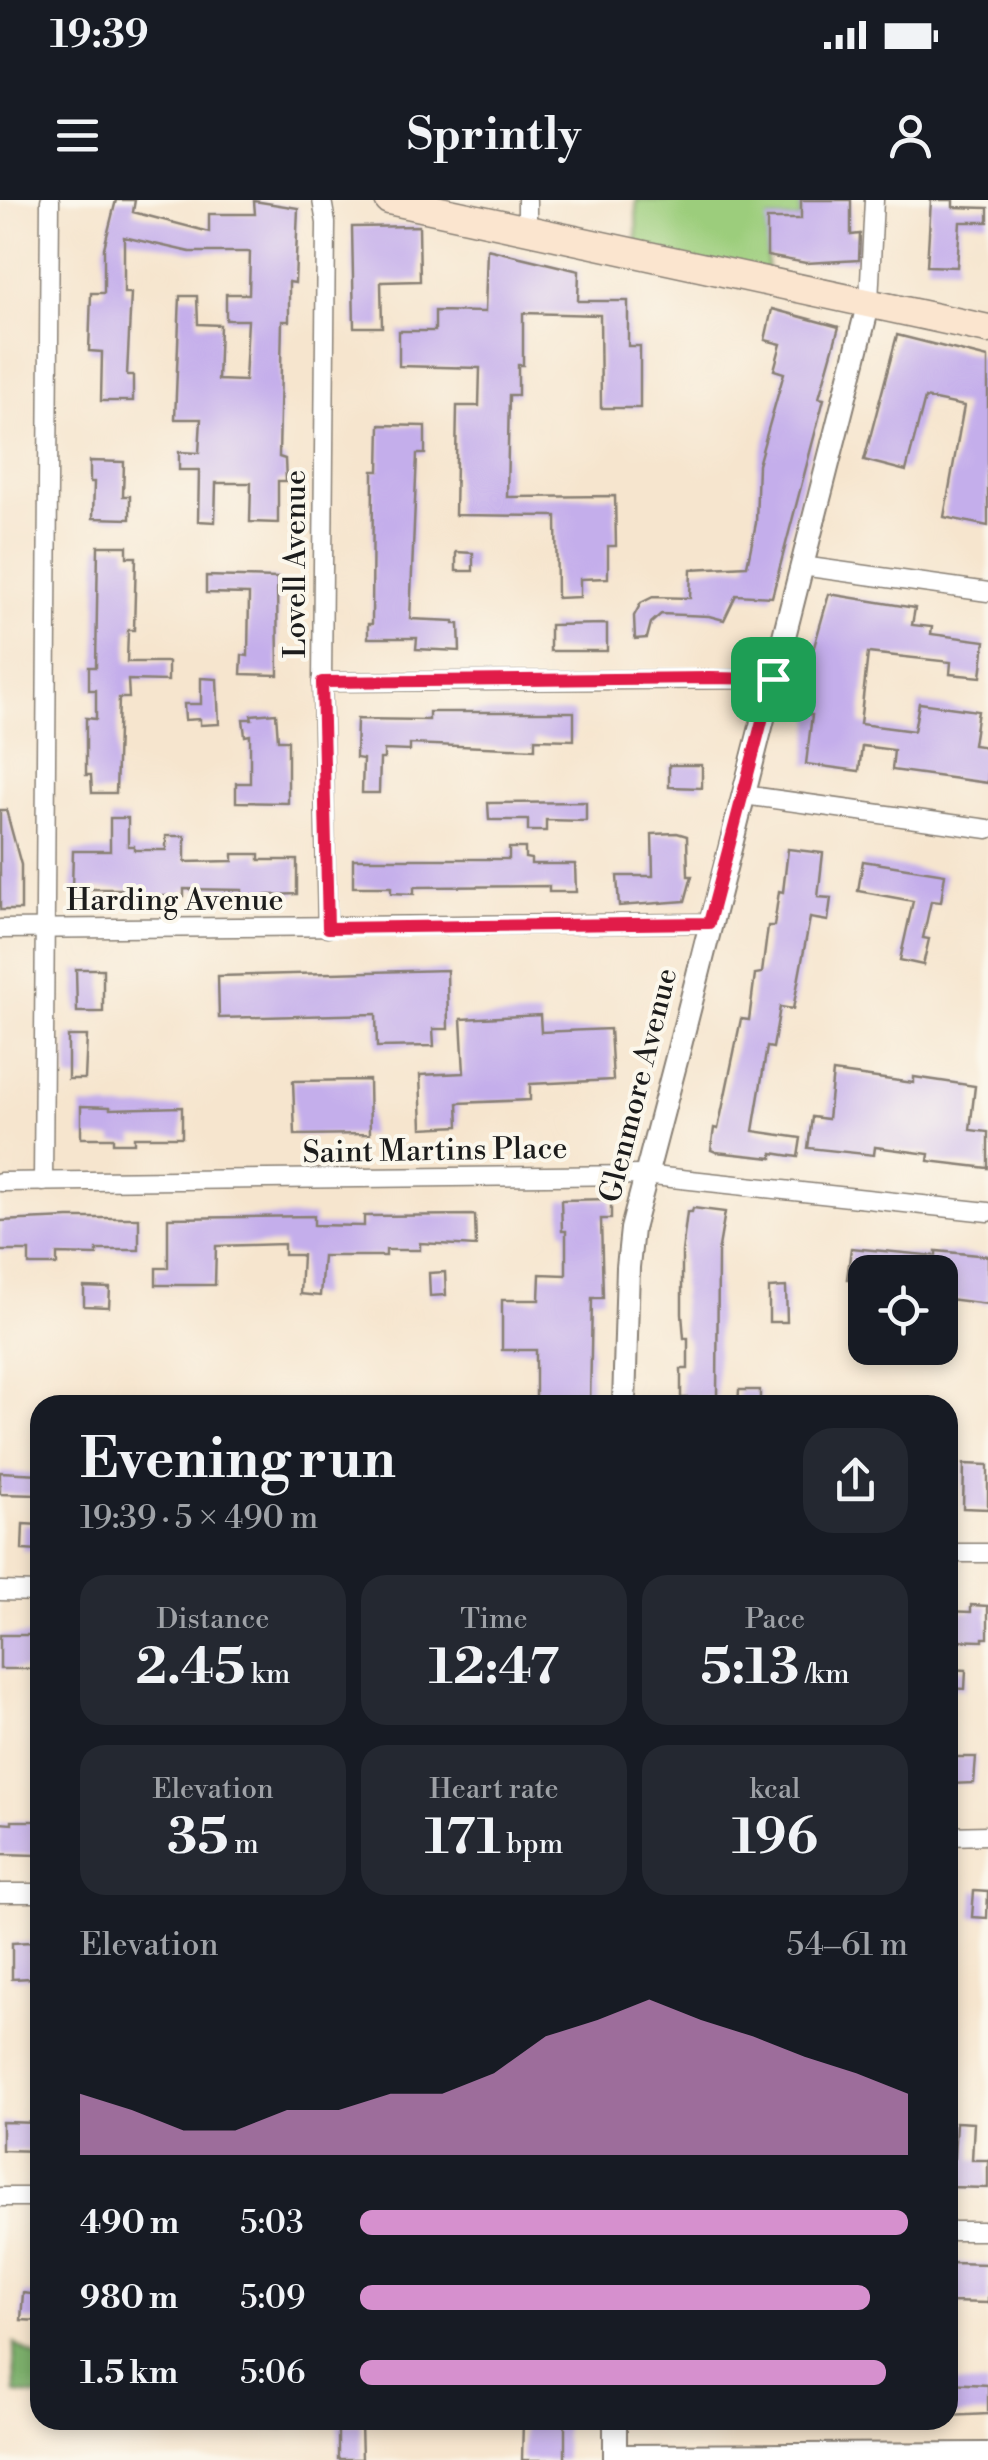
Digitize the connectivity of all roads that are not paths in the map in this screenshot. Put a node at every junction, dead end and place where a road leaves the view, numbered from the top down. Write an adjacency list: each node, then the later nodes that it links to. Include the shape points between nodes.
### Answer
1 (50, 200): 15 (street)
2 (322, 200): 11 (street, Lovell Avenue)
3 (389, 200): 5 (main road)
4 (874, 200): 6 (street, Glenmore Avenue)
5 (526, 214): 6 (main road)
6 (869, 302): 7 (main road); 8 (street, Glenmore Avenue)
7 (988, 328)
8 (802, 566): 9 (street); 10 (street, Glenmore Avenue)
9 (988, 592)
10 (773, 679): 11 (street); 12 (street, Glenmore Avenue)
11 (322, 682): 16 (street, Lovell Avenue)
12 (744, 795): 13 (street); 14 (street, Glenmore Avenue)
13 (988, 829)
14 (709, 923): 16 (street, Harding Avenue); 18 (street, Glenmore Avenue)
15 (45, 928): 16 (street, Harding Avenue); 17 (street, Harding Avenue); 20 (street)
16 (328, 928)
17 (0, 930)
18 (644, 1175): 20 (street, Saint Martins Place); 21 (street, Saint Martins Place); 22 (street, Glenmore Avenue, via 628,1267)
19 (0, 1182): 20 (street, Saint Martins Place)
20 (42, 1182)
21 (988, 1212)
22 (624, 1395)
23 (958, 1553): 24 (street)
24 (988, 1553)
25 (0, 1591): 26 (street)
26 (30, 1592)
27 (988, 1835): 28 (street)
28 (958, 1836)
29 (0, 1893): 30 (street)
30 (30, 1893)
31 (0, 2197): 32 (street)
32 (30, 2197)
33 (958, 2231): 34 (street)
34 (988, 2231)
35 (615, 2430): 37 (street)
36 (988, 2454): 37 (street)
37 (615, 2458)

